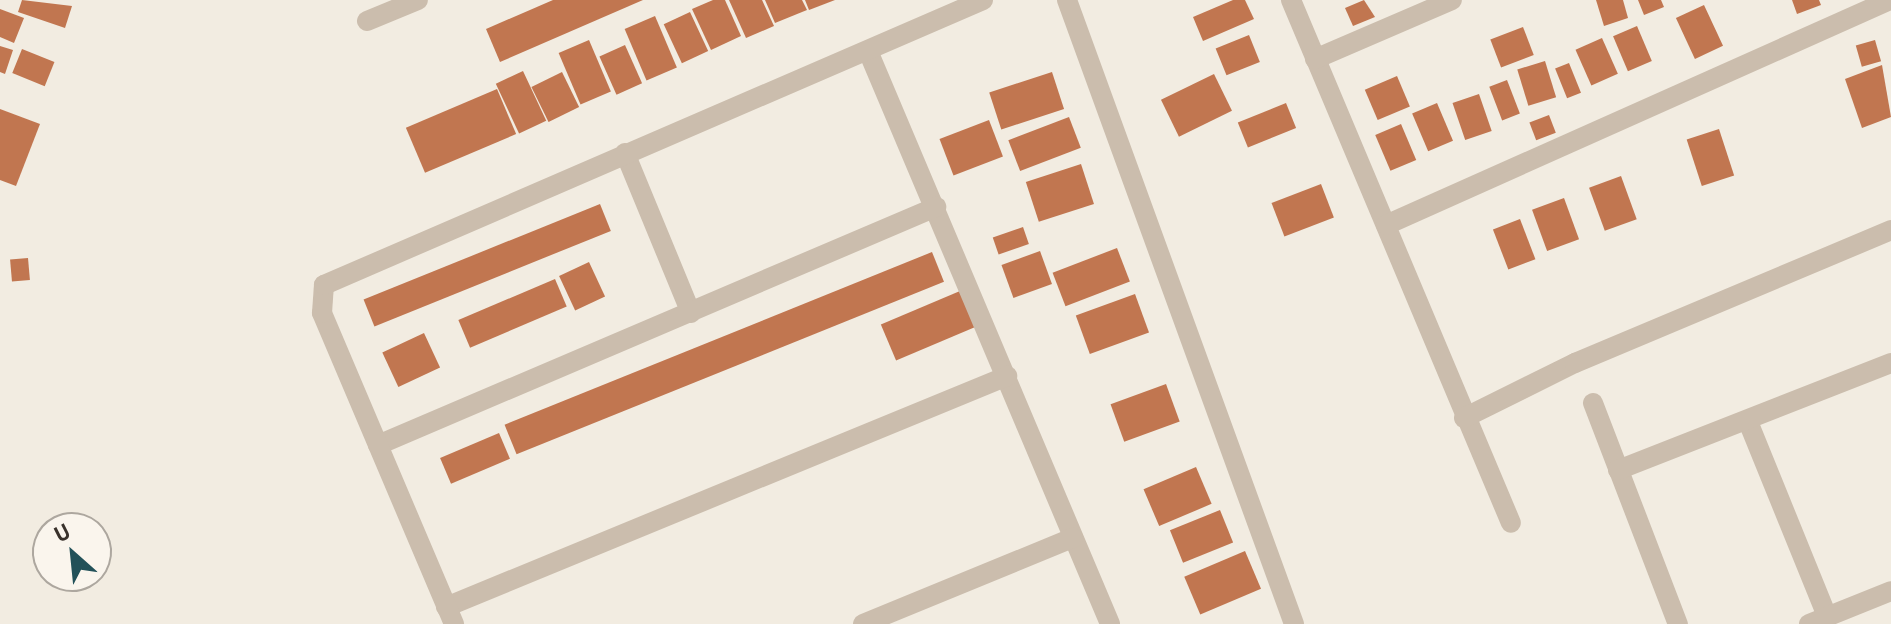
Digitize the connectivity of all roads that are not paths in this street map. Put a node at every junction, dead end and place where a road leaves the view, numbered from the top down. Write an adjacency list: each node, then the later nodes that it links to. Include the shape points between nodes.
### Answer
1 (418, 0): 7 (street)
2 (983, 0): 8 (street)
3 (1067, 0): 29 (street)
4 (1291, 0): 9 (street)
5 (1452, 0): 9 (street)
6 (1890, 0): 12 (street)
7 (367, 21)
8 (868, 51): 10 (street); 11 (street)
9 (1315, 59): 12 (street)
10 (625, 153): 14 (street); 20 (street, via 324,285 322,313)
11 (936, 207): 14 (street); 16 (street)
12 (1386, 225): 18 (street)
13 (1891, 230): 18 (street, via 1575,363)
14 (691, 313): 20 (street)
15 (1891, 363): 19 (street)
16 (1007, 376): 23 (street); 25 (street)
17 (1593, 403): 21 (street)
18 (1464, 418): 22 (street)
19 (1749, 424): 21 (street); 26 (street)
20 (378, 445): 25 (street)
21 (1618, 470): 30 (street)
22 (1511, 523)
23 (1073, 538): 27 (street); 28 (street)
24 (1891, 591): 26 (street)
25 (450, 616)
26 (1818, 619)
27 (863, 624)
28 (1110, 624)
29 (1294, 624)
30 (1678, 624)

